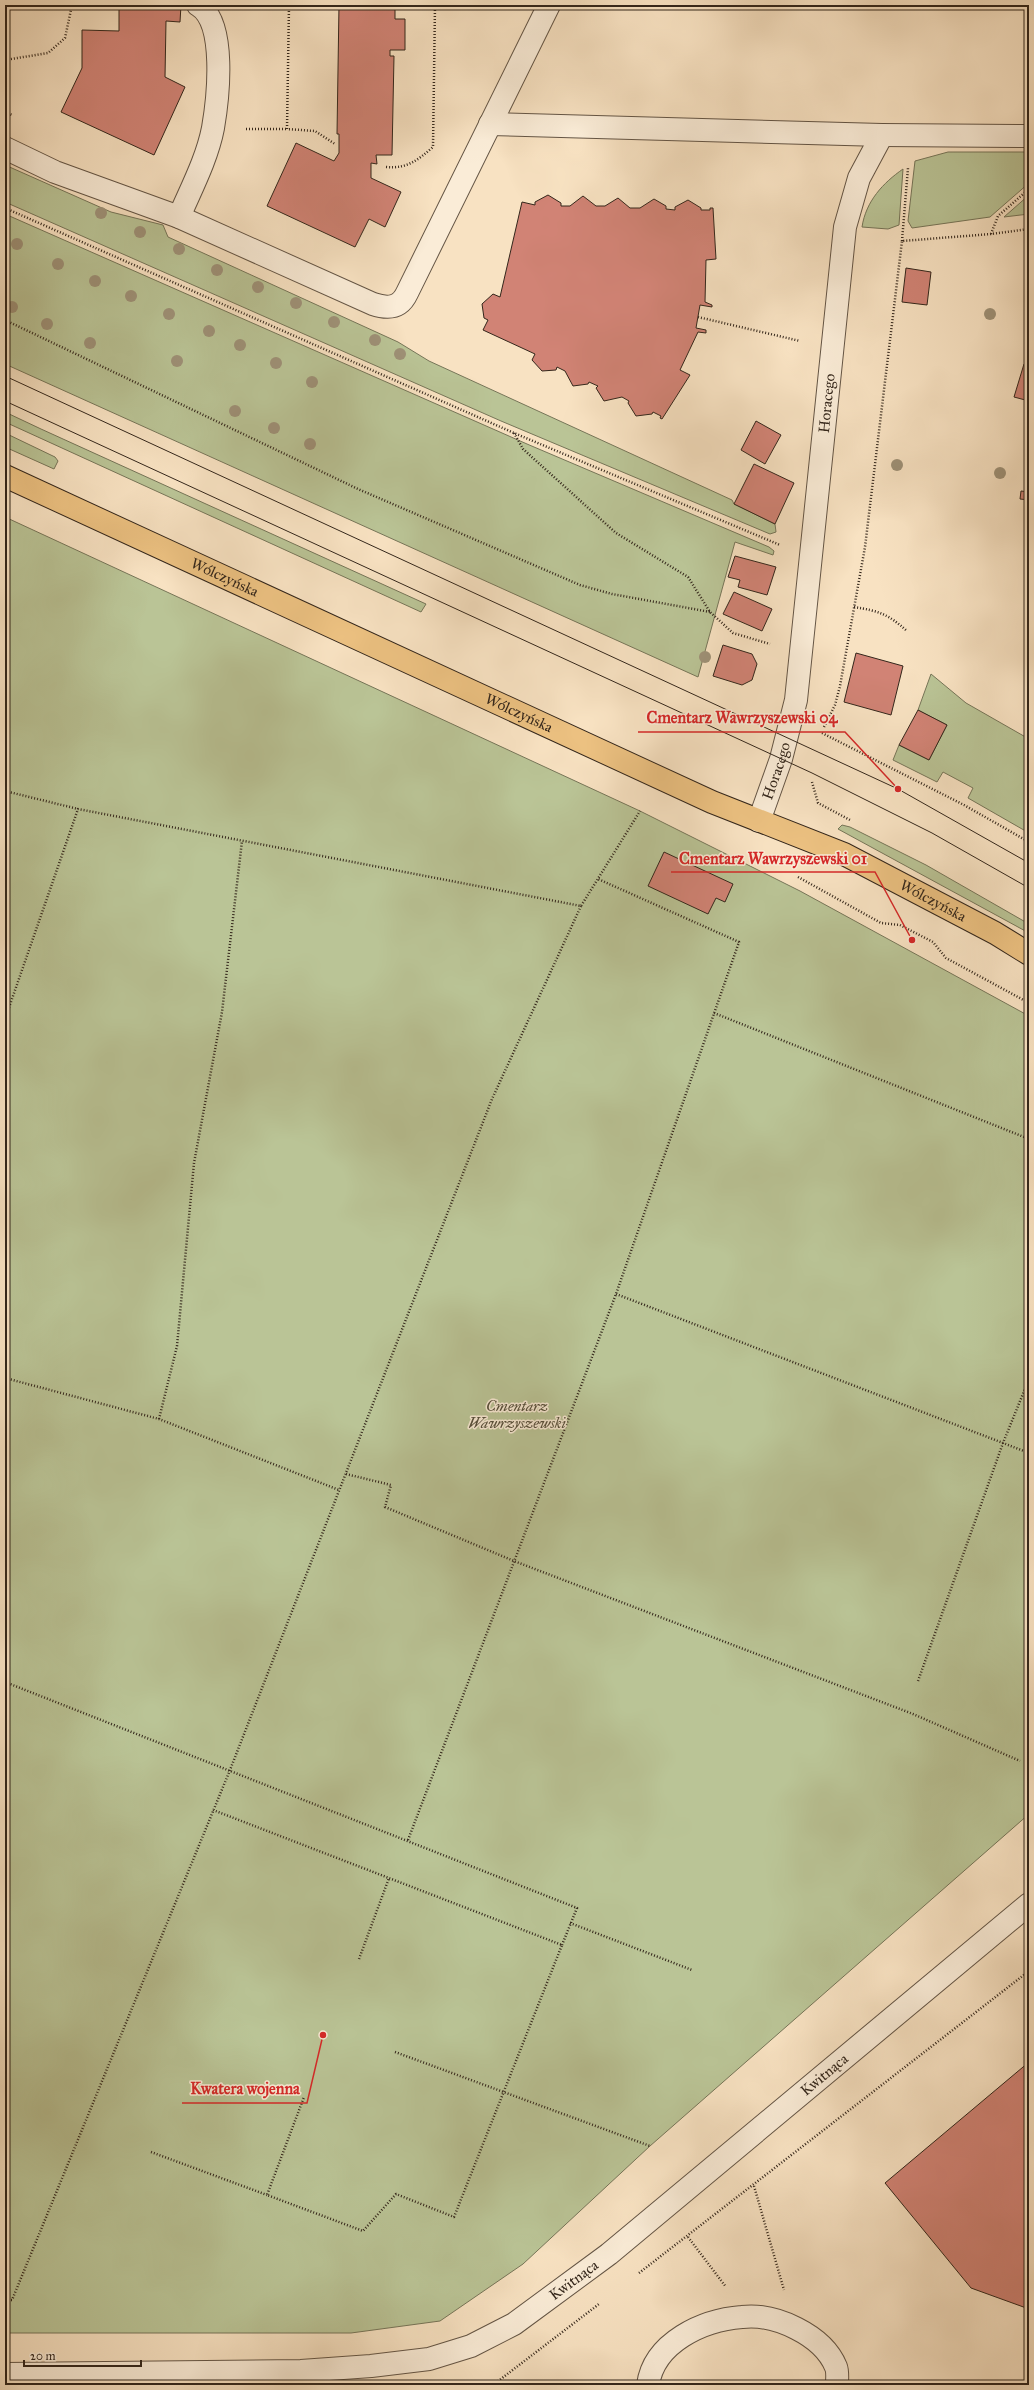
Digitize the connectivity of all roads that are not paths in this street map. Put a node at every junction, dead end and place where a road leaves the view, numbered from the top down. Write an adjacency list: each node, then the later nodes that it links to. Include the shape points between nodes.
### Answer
1 (198, 5): 7 (street, via 213,22 219,64 213,129 195,183)
2 (549, 5): 3 (street)
3 (490, 124): 4 (street); 7 (street, via 403,302 394,307 373,304)
4 (882, 135): 5 (street); 9 (street, Horacego, via 859,178 845,227 796,700 781,759)
5 (1029, 136)
6 (5, 148): 7 (street, via 55,172)
7 (179, 217)
8 (5, 476): 9 (main road, Wólczyńska, via 712,802)
9 (759, 821): 10 (main road, Wólczyńska, via 844,854 995,933)
10 (1029, 954)
11 (1029, 1904): 13 (street, Kwitnąca, via 609,2254 514,2324 470,2346 428,2359)
12 (5, 2374): 13 (street, Kwitnąca)
13 (301, 2378)
14 (648, 2385): 15 (street, via 656,2361 671,2345 711,2322 743,2316 769,2319 796,2329 826,2349 836,2368)
15 (837, 2385)

